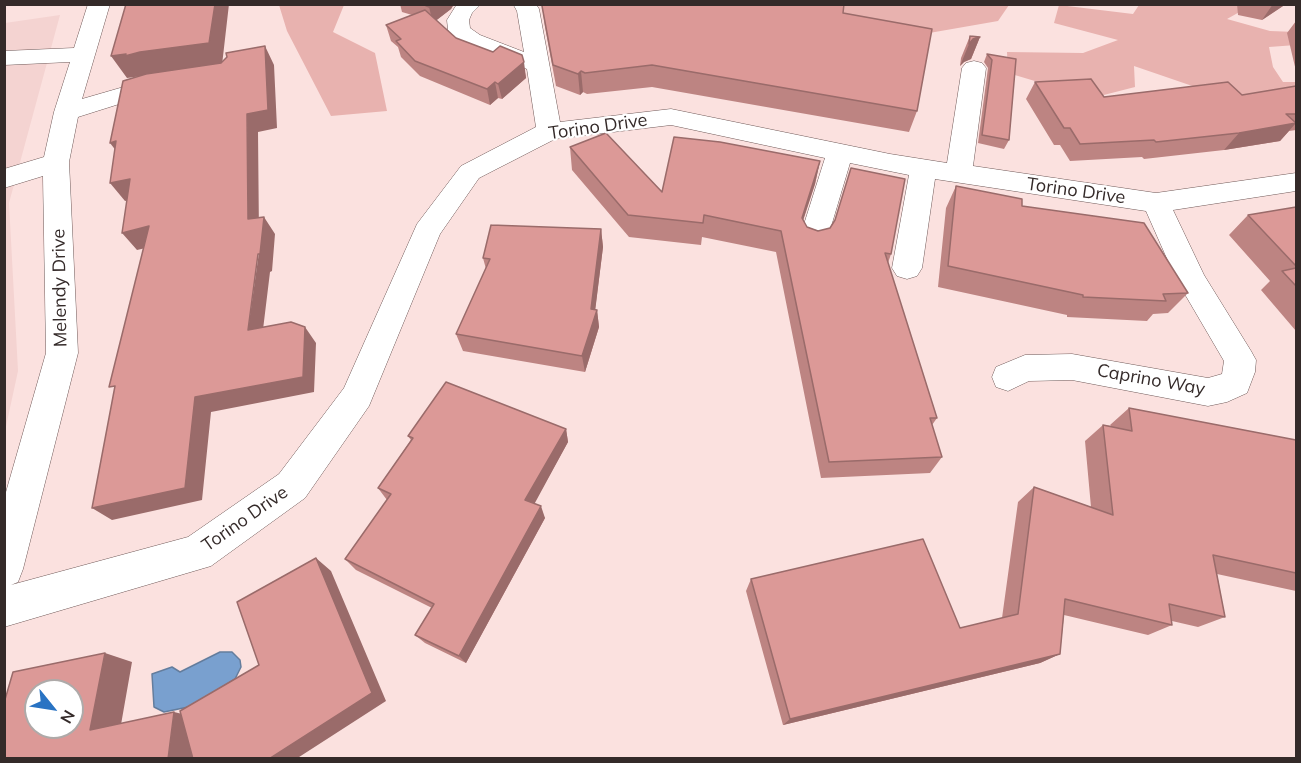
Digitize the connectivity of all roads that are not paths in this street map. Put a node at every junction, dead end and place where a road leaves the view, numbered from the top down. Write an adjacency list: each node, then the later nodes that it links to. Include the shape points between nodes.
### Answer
1 (99, 4): 4 (street, Melendy Drive)
2 (471, 4): 6 (street, via 462,10 459,30 472,40)
3 (523, 4): 6 (street, via 528,9)
4 (84, 54): 5 (street); 9 (street, Melendy Drive)
5 (4, 58)
6 (537, 65): 10 (street)
7 (974, 68): 14 (street)
8 (190, 78): 9 (street, via 155,83)
9 (66, 112): 12 (street, Melendy Drive)
10 (549, 131): 11 (street, Torino Drive, via 671,117); 22 (street, Torino Drive, via 470,172 427,231 357,396 292,486 197,553)
11 (840, 153): 13 (street, Torino Drive); 18 (street)
12 (56, 162): 15 (street); 21 (street, Melendy Drive, via 62,353)
13 (923, 168): 14 (street, Torino Drive); 19 (street)
14 (959, 174): 17 (street, Torino Drive)
15 (4, 179)
16 (1296, 182): 17 (street, Torino Drive)
17 (1156, 203): 20 (street, Caprino Way, via 1191,279 1240,360 1235,383 1208,392 1072,367 1025,368)
18 (813, 240)
19 (907, 268)
20 (1008, 377)
21 (4, 569)
22 (4, 607)

